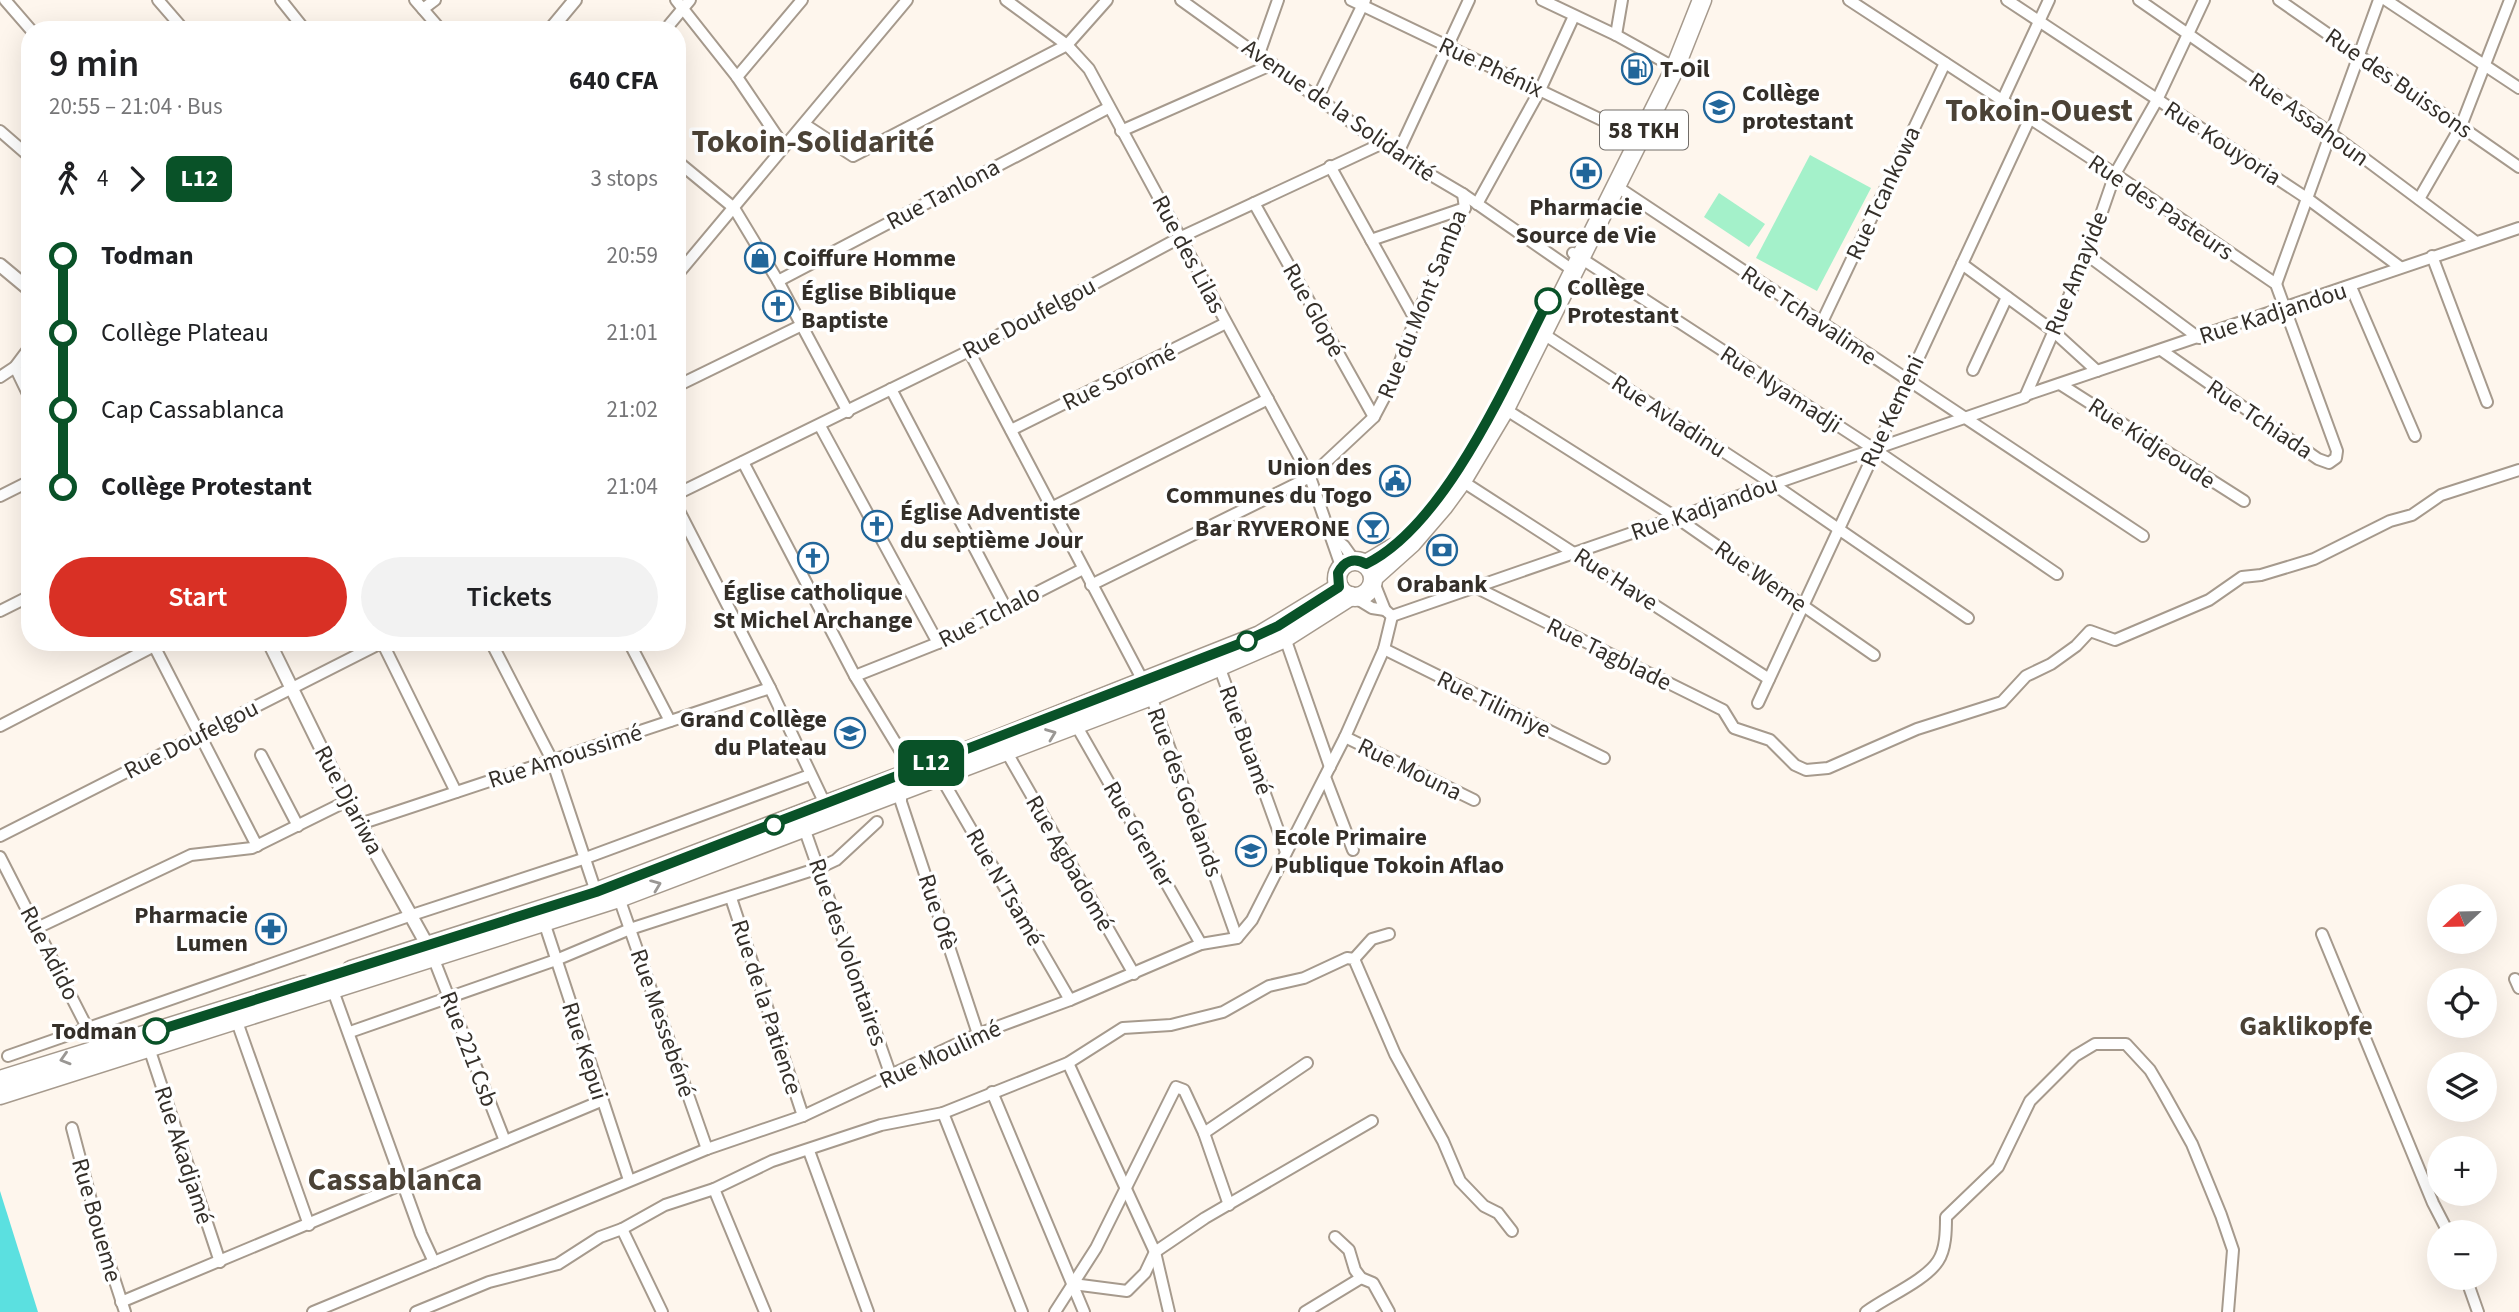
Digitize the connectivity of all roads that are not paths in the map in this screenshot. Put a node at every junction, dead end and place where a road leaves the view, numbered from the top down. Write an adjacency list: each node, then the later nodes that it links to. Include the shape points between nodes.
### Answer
1 (2, 0): 33 (street)
2 (158, 0): 34 (street)
3 (281, 0): 35 (street)
4 (435, 0): 30 (street)
5 (575, 0): 37 (street)
6 (802, 0): 49 (street)
7 (1006, 0): 41 (street, Rue des Lilas)
8 (1107, 0): 41 (street)
9 (1181, 0): 43 (street, Avenue de la Solidarité)
10 (1278, 0): 43 (street)
11 (1351, 0): 28 (street, Rue Phénix)
12 (1469, 0): 42 (street)
13 (1622, 0): 40 (street)
14 (1691, 0): 47 (highway, 58 TKH)
15 (1702, 0): 71 (highway, 58 TKH, via 1675,68)
16 (2007, 0): 32 (street, Rue Kouyoria)
17 (2049, 0): 32 (street)
18 (2139, 0): 39 (street, Rue Assahoun)
19 (2204, 0): 39 (street, Rue Amayide)
20 (2279, 0): 44 (street, Rue des Buissons)
21 (2379, 0): 44 (street)
22 (2386, 0): 48 (street)
23 (2512, 0): 29 (street); 48 (street)
24 (906, 1): 57 (street)
25 (1545, 1): 31 (street)
26 (1851, 1): 45 (street, Rue des Pasteurs)
27 (683, 3): 38 (street); 49 (street)
28 (1363, 3): 42 (street, Rue Phénix); 52 (street)
29 (2519, 4)
30 (419, 5): 36 (street)
31 (1574, 16): 40 (street); 51 (street)
32 (2039, 20): 53 (street, Rue Kouyoria); 54 (street)
33 (22, 21)
34 (176, 21)
35 (298, 21)
36 (433, 21)
37 (558, 21)
38 (671, 21)
39 (2188, 33): 53 (street, Rue Amayide); 61 (street, Rue Assahoun)
40 (1616, 35): 47 (street)
41 (1067, 45): 55 (street, Rue des Lilas, via 1089,69); 57 (street, via 853,156)
42 (1448, 47): 51 (street, Rue Phénix); 66 (street)
43 (1259, 54): 46 (street, Avenue de la Solidarité)
44 (2359, 55): 58 (street, Rue des Buissons); 61 (street)
45 (1945, 63): 54 (street, Rue des Pasteurs); 98 (street, Rue Tcankowa)
46 (1273, 64): 52 (street, Avenue de la Solidarité); 60 (street)
47 (1668, 64): 62 (highway, 58 TKH)
48 (2487, 66): 50 (street); 58 (street)
49 (737, 76): 64 (street)
50 (2519, 88)
51 (1540, 90): 62 (street, Rue Phénix); 76 (street)
52 (1318, 97): 63 (street, Avenue de la Solidarité)
53 (2157, 100): 70 (street, Rue Amayide); 73 (street, Rue Kouyoria)
54 (2002, 101): 56 (street, Rue des Pasteurs)
55 (1108, 107): 60 (street, Rue des Lilas); 91 (street, Rue Tanlona)
56 (2029, 120): 70 (street, Rue des Pasteurs); 88 (street, Rue Kemeni)
57 (804, 124): 64 (street)
58 (2461, 126): 68 (street, Rue des Buissons); 74 (street)
59 (0, 131): 65 (street)
60 (1121, 131): 80 (street, Rue des Lilas)
61 (2329, 132): 73 (street); 74 (street, Rue Assahoun)
62 (1631, 134): 86 (highway, 58 TKH)
63 (1381, 144): 66 (street, Avenue de la Solidarité); 67 (street, Rue Doufelgou)
64 (783, 145): 77 (street)
65 (21, 149)
66 (1397, 155): 72 (street, Avenue de la Solidarité)
67 (1330, 166): 75 (street, Rue Doufelgou); 81 (street)
68 (2519, 167)
69 (686, 168): 77 (street)
70 (2115, 174): 84 (street, Rue Amayide); 93 (street, Rue des Pasteurs)
71 (1616, 186): 86 (highway, 58 TKH); 98 (street, Rue Tchavalime)
72 (1463, 194): 76 (street, Avenue de la Solidarité); 78 (street, Rue du Mont Samba)
73 (2308, 199): 90 (street, Rue Kouyoria); 93 (street)
74 (2419, 199): 83 (street, Rue Assahoun)
75 (1254, 204): 80 (street, Rue Doufelgou); 121 (street, Rue Glopé)
76 (1477, 204): 86 (street, Avenue de la Solidarité)
77 (734, 208): 87 (street); 91 (street)
78 (1465, 208): 81 (street); 97 (street, Rue du Mont Samba)
79 (2517, 228): 82 (street); 83 (street, Rue Kadjandou)
80 (1181, 237): 99 (street, Rue des Lilas); 105 (street, Rue Doufelgou)
81 (1371, 240): 97 (street)
82 (2519, 241)
83 (2476, 242): 85 (street, Rue Kadjandou)
84 (2087, 255): 101 (street, Rue Amayide); 103 (street)
85 (2432, 256): 90 (street, Rue Kadjandou); 118 (street)
86 (1573, 262): 102 (highway, 58 TKH); 126 (street, Rue Nyamadji); 143 (highway, 58 TKH, via 1455,475 1395,546)
87 (686, 264)
88 (1962, 264): 95 (street); 112 (street, Rue Kemeni)
89 (0, 265): 92 (street)
90 (2400, 267): 94 (street, Rue Kadjandou)
91 (778, 281): 100 (street)
92 (21, 282)
93 (2276, 284): 96 (street)
94 (2351, 287): 96 (street, Rue Kadjandou); 125 (street)
95 (2007, 297): 101 (street); 108 (street)
96 (2283, 310): 103 (street, Rue Kadjandou); 104 (street, Rue Tchiada, via 2337,451 2331,460)
97 (1415, 319): 121 (street, Rue du Mont Samba, via 1395,379)
98 (1822, 322): 112 (street, Rue Tchavalime)
99 (1226, 323): 117 (street, Rue des Lilas); 124 (street, Rue Soromé)
100 (802, 326): 113 (street); 120 (street)
101 (2052, 330): 109 (street); 116 (street, Rue Amayide)
102 (1542, 334): 119 (highway, 58 TKH); 131 (street, Rue Avladinu)
103 (2199, 338): 104 (street, Rue Kadjandou)
104 (2161, 350): 109 (street, Rue Kadjandou)
105 (970, 351): 115 (street, Rue Doufelgou); 124 (street, Rue des Goelands)
106 (21, 359): 107 (street)
107 (15, 367): 110 (street); 111 (street)
108 (1973, 370)
109 (2097, 372): 114 (street, Rue Kadjandou)
110 (0, 377)
111 (21, 379)
112 (1906, 380): 122 (street, Rue Tchavalime); 126 (street, Rue Kemeni)
113 (686, 382)
114 (2060, 384): 116 (street, Rue Kadjandou); 135 (street, Rue Kidjeoude)
115 (891, 390): 120 (street, Rue Doufelgou); 150 (street)
116 (2025, 396): 122 (street, Rue Kadjandou)
117 (1268, 399): 129 (street, Rue des Lilas); 136 (street)
118 (2487, 402)
119 (1505, 409): 130 (highway, 58 TKH); 137 (street, Rue Weme)
120 (848, 412): 123 (street, Rue Doufelgou)
121 (1374, 417): 129 (street, Rue du Mont Samba)
122 (1964, 418): 126 (street, Rue Kadjandou); 140 (street, Rue Tchavalime)
123 (820, 426): 127 (street, Rue Doufelgou); 155 (street)
124 (1011, 430): 136 (street, Rue des Goelands)
125 (2415, 436)
126 (1874, 449): 131 (street, Rue Kadjandou); 139 (street, Rue Kemeni); 144 (street, Rue Nyamadji)
127 (743, 463): 133 (street, Rue Doufelgou); 166 (street)
128 (2519, 470): 146 (street, Rue Tagblade, via 2441,495 2412,515 2390,521 2314,559 2242,577 2209,600 2115,640 2090,631 2051,664 2026,676 2002,702 1917,729 1828,768 1806,770 1795,765 1770,740 1734,728 1723,710)
129 (1310, 477): 143 (street, Rue des Lilas, via 1334,538); 145 (street, Rue du Mont Samba)
130 (1462, 481): 141 (street, Rue Have); 143 (highway, 58 TKH, via 1412,543)
131 (1773, 484): 137 (street, Rue Kadjandou); 139 (street, Rue Avladinu)
132 (21, 486): 134 (street)
133 (686, 490)
134 (0, 496)
135 (2244, 501)
136 (1051, 508): 142 (street, Rue des Goelands)
137 (1676, 518): 141 (street, Rue Kadjandou); 149 (street, Rue Weme)
138 (686, 525): 170 (street)
139 (1839, 529): 149 (street, Rue Kemeni); 153 (street, Rue Avladinu)
140 (2143, 536)
141 (1576, 553): 146 (street, Rue Kadjandou); 168 (street, Rue Have)
142 (1083, 569): 145 (street, Rue des Goelands); 150 (street, Rue Tchalo)
143 (1362, 570): 147 (highway, via 1367,593); 147 (highway, via 1337,580); 152 (street)
144 (2057, 574)
145 (1091, 585): 167 (street, Rue des Goelands)
146 (1475, 587): 152 (street, Rue Kadjandou)
147 (1348, 594): 152 (street); 154 (highway); 167 (highway, via 1260,635)
148 (21, 600): 151 (street)
149 (1803, 606): 164 (street, Rue Weme); 168 (street, Rue Kemeni)
150 (1006, 608): 155 (street, Rue Tchalo)
151 (0, 611)
152 (1388, 613): 156 (street)
153 (1968, 618)
154 (1285, 638): 165 (highway); 183 (street)
155 (937, 643): 166 (street, Rue Tchalo)
156 (1384, 649): 177 (street); 180 (street, Rue Tilimiye)
157 (140, 651): 175 (street)
158 (157, 651): 176 (street)
159 (273, 651): 169 (street, Rue Djariwa)
160 (364, 651): 169 (street, Rue Doufelgou)
161 (386, 651): 187 (street)
162 (496, 651): 181 (street)
163 (634, 651): 173 (street)
164 (1874, 655)
165 (1219, 666): 171 (highway); 198 (street, Rue Buamé)
166 (855, 676): 182 (street)
167 (1143, 679): 171 (street, Rue des Goelands); 182 (highway)
168 (1769, 679): 172 (street, Rue Kemeni)
169 (291, 688): 176 (street, Rue Doufelgou); 189 (street, Rue Djariwa)
170 (770, 688): 173 (street, Rue Amoussimé); 185 (street)
171 (1151, 696): 174 (highway); 211 (street, Rue des Goelands)
172 (1758, 703)
173 (670, 721): 181 (street, Rue Amoussimé)
174 (1076, 725): 178 (highway, one-way to 174); 212 (street, Rue Grenier)
175 (0, 726)
176 (199, 735): 195 (street, Rue Doufelgou); 196 (street)
177 (1345, 737): 183 (street); 188 (street, Rue Mouna)
178 (1006, 751): 184 (highway); 216 (street, Rue Agbadomé)
179 (261, 755): 194 (street)
180 (1604, 758)
181 (552, 760): 187 (street, Rue Amoussimé); 200 (street)
182 (912, 770): 190 (highway)
183 (1328, 772): 197 (street); 198 (street)
184 (939, 774): 186 (highway); 219 (street, Rue N'Tsamé)
185 (810, 775): 190 (street); 200 (street)
186 (901, 789): 190 (highway); 223 (street, Rue Ofè, via 901,802)
187 (456, 792): 193 (street, Rue Amoussimé)
188 (1474, 800)
189 (347, 801): 193 (street, Rue Djariwa); 194 (street)
190 (828, 811): 191 (highway)
191 (801, 822): 201 (street, Rue des Volontaires); 202 (highway); 203 (highway, one-way to 191)
192 (877, 822): 201 (street, via 836,860)
193 (360, 824): 205 (street, Rue Djariwa)
194 (298, 825): 196 (street)
195 (0, 836)
196 (257, 846): 207 (street, via 191,855)
197 (1353, 850)
198 (1286, 852): 211 (street, via 1252,920)
199 (0, 857): 207 (street, Rue Adido)
200 (583, 859): 202 (street); 205 (street)
201 (819, 868): 204 (street); 229 (street, Rue des Volontaires)
202 (596, 892): 213 (highway)
203 (619, 898): 206 (highway); 208 (street, Rue Messebéné)
204 (731, 898): 208 (street); 235 (street, Rue de la Patience)
205 (412, 915): 213 (street, Rue Djariwa); 221 (street)
206 (544, 922): 213 (highway); 215 (street, Rue Kepui)
207 (37, 928): 221 (street, Rue Adido)
208 (630, 929): 215 (street); 240 (street, Rue Messebéné)
209 (1389, 934): 214 (street, via 1372,939)
210 (2322, 934): 247 (street)
211 (1237, 938): 212 (street, Rue Moulimé)
212 (1201, 944): 216 (street, Rue Moulimé)
213 (430, 951): 217 (highway); 218 (street, Rue 221 Csb); 225 (highway)
214 (1354, 959): 227 (street, via 1269,986 1223,1012 1171,1025 1123,1028); 250 (street, via 1395,1054 1460,1181)
215 (556, 960): 218 (street); 233 (street, Rue Kepui)
216 (1134, 974): 219 (street, Rue Moulimé)
217 (332, 988): 220 (highway); 222 (street)
218 (449, 999): 222 (street); 239 (street, Rue 221 Csb)
219 (1070, 1000): 223 (street, Rue Moulimé)
220 (236, 1020): 224 (highway); 248 (street)
221 (88, 1029): 225 (street, Rue Adido); 226 (street)
222 (350, 1032): 243 (street)
223 (978, 1034): 229 (street, Rue Moulimé)
224 (149, 1048): 232 (highway); 253 (street, Rue Akadjamé)
225 (98, 1049): 230 (highway, one-way to 230)
226 (8, 1056)
227 (1068, 1063): 231 (street); 245 (street)
228 (1307, 1063): 238 (street)
229 (891, 1076): 235 (street, Rue Moulimé)
230 (0, 1080)
231 (992, 1092): 234 (street); 256 (street)
232 (0, 1095)
233 (601, 1101): 239 (street); 242 (street, Rue Kepui)
234 (943, 1114): 241 (street, via 881,1125); 266 (street)
235 (803, 1116): 240 (street, Rue Moulimé)
236 (1372, 1121): 246 (street)
237 (72, 1128): 259 (street, Rue Boueme)
238 (1204, 1133): 245 (street, via 1184,1090 1176,1087); 246 (street)
239 (505, 1141): 243 (street)
240 (707, 1149): 242 (street, Rue Moulimé)
241 (809, 1150): 244 (street, via 772,1161); 265 (street)
242 (629, 1180): 254 (street, Rue Moulimé)
243 (404, 1184): 248 (street); 254 (street)
244 (714, 1189): 249 (street, via 665,1205); 264 (street)
245 (1125, 1189): 252 (street); 256 (street)
246 (1229, 1205): 252 (street)
247 (2442, 1220)
248 (309, 1225): 253 (street)
249 (622, 1229): 258 (street, via 600,1237 558,1264); 263 (street)
250 (1512, 1231)
251 (1335, 1237): 255 (street, via 1349,1250)
252 (1156, 1252): 256 (street, via 1145,1273 1127,1291); 269 (street)
253 (220, 1262): 259 (street)
254 (434, 1262): 260 (street, Rue Moulimé)
255 (1361, 1278): 270 (street); 271 (street, via 1373,1283)
256 (1073, 1284): 267 (street); 268 (street)
257 (2470, 1290): 274 (street)
258 (441, 1300): 261 (street); 262 (street)
259 (123, 1307)
260 (313, 1312)
261 (416, 1312)
262 (446, 1312)
263 (662, 1312)
264 (765, 1312)
265 (868, 1312)
266 (1022, 1312)
267 (1055, 1312)
268 (1084, 1312)
269 (1169, 1312)
270 (1305, 1312)
271 (1389, 1312)
272 (1866, 1312): 273 (street, via 1938,1261 1947,1217 1998,1167 2030,1101 2075,1056 2095,1044 2126,1044 2150,1070 2192,1144 2233,1250)
273 (2228, 1312)
274 (2478, 1312)

